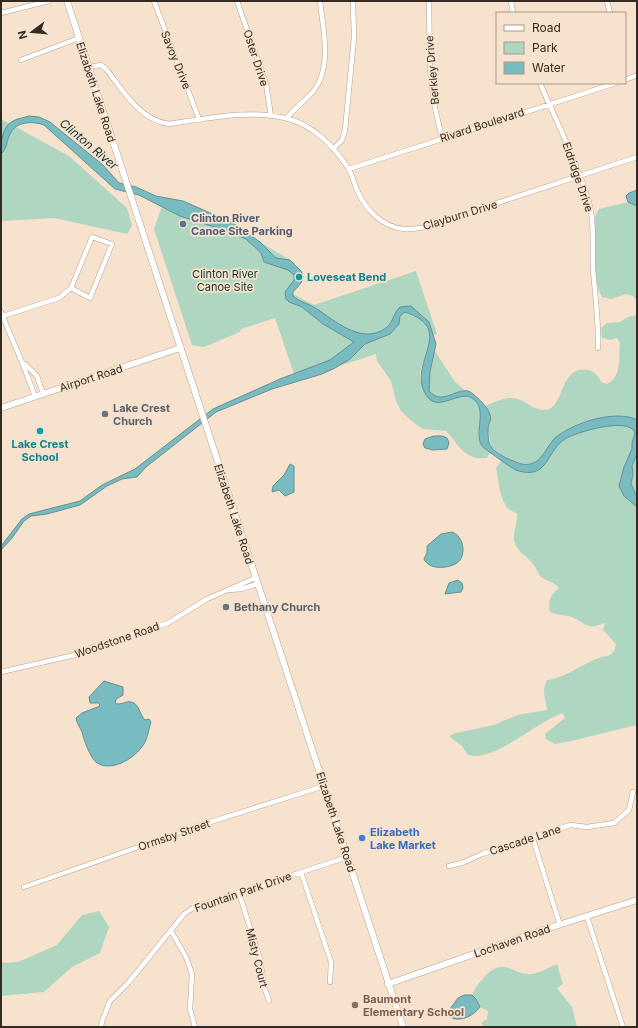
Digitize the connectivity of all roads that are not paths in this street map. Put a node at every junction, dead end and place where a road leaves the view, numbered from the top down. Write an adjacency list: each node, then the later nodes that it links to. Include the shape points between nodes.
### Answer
1 (49, 1): 12 (street)
2 (67, 1): 13 (street, Elizabeth Lake Road)
3 (154, 1): 23 (street, Savoy Drive)
4 (237, 1): 21 (street, Oster Drive, via 266,84)
5 (320, 1): 22 (street, via 323,71 314,91 294,108)
6 (353, 1): 25 (street, via 354,38 345,130 342,140)
7 (429, 1): 24 (street, Berkley Drive, via 430,70)
8 (511, 1): 10 (street)
9 (609, 1): 11 (street)
10 (513, 12)
11 (610, 12)
12 (1, 13)
13 (79, 38): 14 (street); 15 (street, Elizabeth Lake Road)
14 (21, 60)
15 (88, 68): 23 (street, Clayburn Drive, via 101,65 139,109 151,119 169,124); 31 (street, Elizabeth Lake Road)
16 (637, 76): 17 (street)
17 (626, 80)
18 (540, 84): 20 (street, Eldridge Drive)
19 (613, 84): 20 (street, Rivard Boulevard)
20 (549, 104): 24 (street, Rivard Boulevard); 28 (street, Eldridge Drive)
21 (271, 116): 22 (street, Clayburn Drive); 23 (street, Clayburn Drive, via 237,115)
22 (287, 118): 25 (street, Clayburn Drive, via 316,133)
23 (199, 119)
24 (442, 138): 27 (street, Rivard Boulevard)
25 (333, 148): 27 (street, Clayburn Drive)
26 (637, 157): 28 (street, Clayburn Drive)
27 (349, 169): 28 (street, Clayburn Drive, via 357,191 372,213 392,226 404,229 439,222)
28 (580, 176): 32 (street, Eldridge Drive, via 592,215 594,233 593,266)
29 (71, 288): 29 (street, via 92,237 112,244 90,298); 30 (street, via 59,298)
30 (2, 314): 33 (street)
31 (180, 348): 34 (street, Airport Road); 37 (street, Elizabeth Lake Road)
32 (598, 348)
33 (24, 363): 34 (street, via 36,375); 35 (street)
34 (43, 394): 35 (street, Airport Road)
35 (35, 396): 36 (street, Airport Road)
36 (1, 408)
37 (256, 581): 38 (street, Woodstone Road, via 196,604 168,623 95,646 79,654); 39 (street, Elizabeth Lake Road)
38 (1, 672)
39 (324, 786): 42 (street, Elizabeth Lake Road); 45 (street, Ormsby Street, via 204,824)
40 (633, 792): 41 (street, Cascade Lane, via 629,810 614,823 587,827 570,826)
41 (533, 839): 43 (street, Cascade Lane); 49 (street)
42 (347, 857): 44 (street, Fountain Park Drive); 52 (street, Elizabeth Lake Road)
43 (449, 866)
44 (302, 872): 46 (street, Fountain Park Drive); 51 (street, via 331,962)
45 (24, 887)
46 (239, 893): 50 (street, Fountain Park Drive, via 194,908 184,914); 53 (street, Misty Court, via 260,959)
47 (637, 900): 48 (street, Lochaven Road)
48 (587, 916): 49 (street, Lochaven Road); 57 (street)
49 (560, 925): 52 (street, Lochaven Road)
50 (171, 931): 54 (street, Fountain Park Drive, via 110,1001); 55 (street, via 186,957 192,974 190,1009)
51 (330, 982)
52 (388, 984): 56 (street, Elizabeth Lake Road)
53 (268, 1001)
54 (101, 1027)
55 (194, 1027)
56 (403, 1027)
57 (623, 1027)

